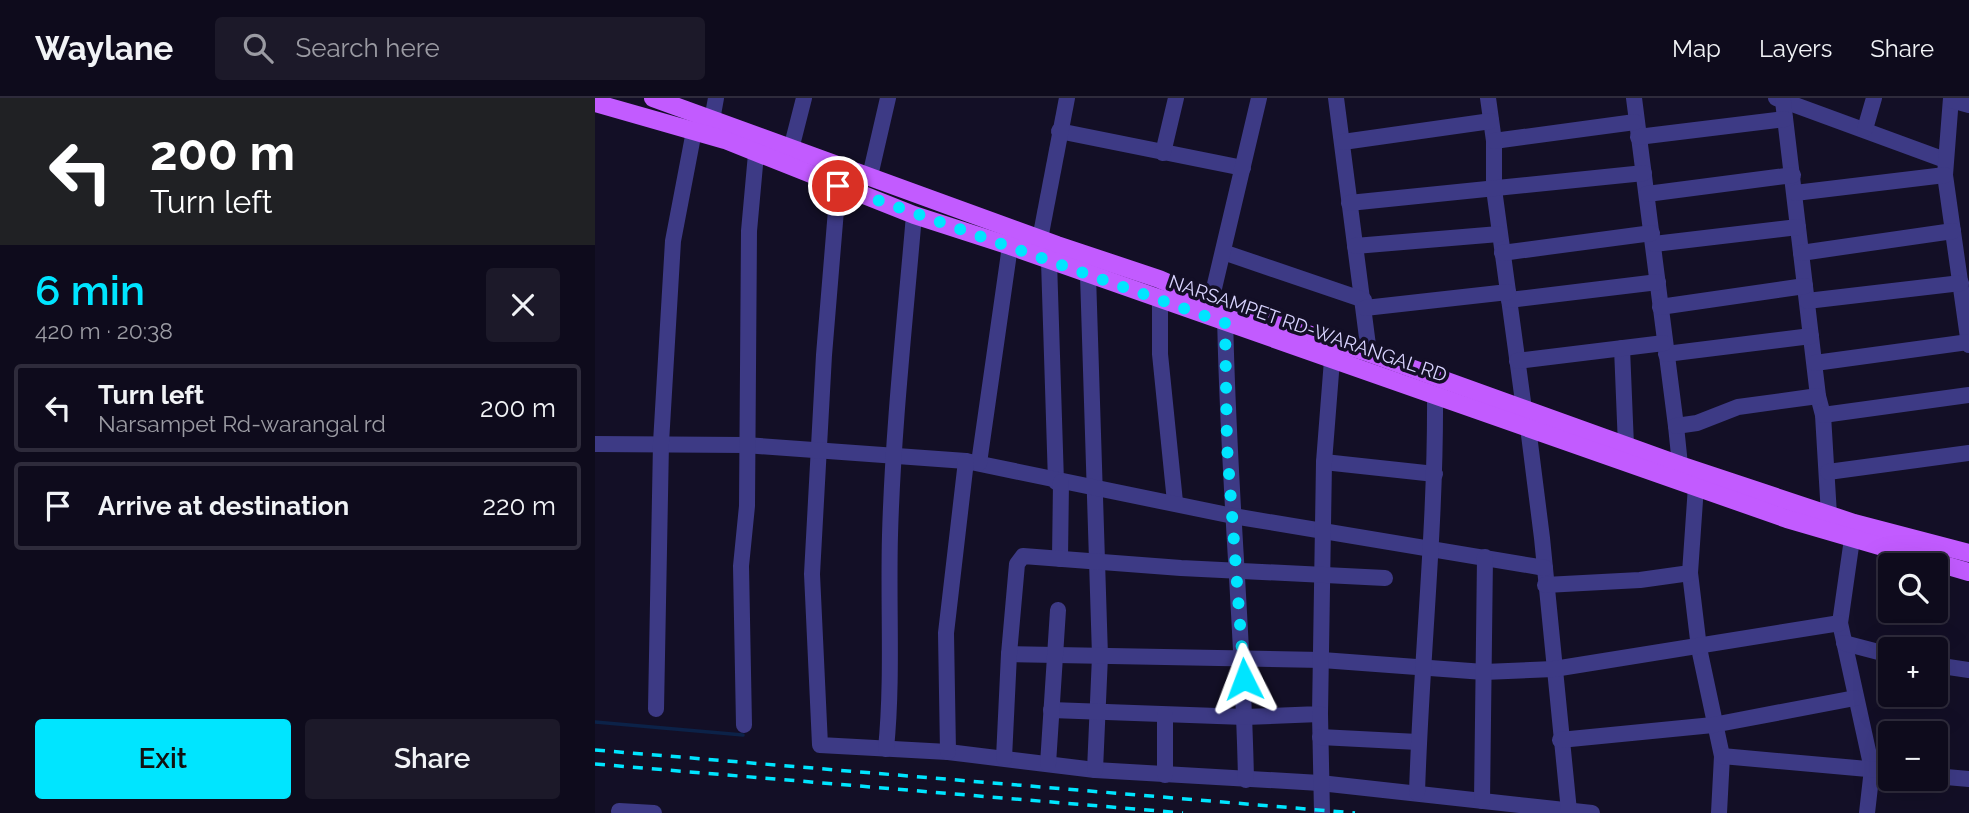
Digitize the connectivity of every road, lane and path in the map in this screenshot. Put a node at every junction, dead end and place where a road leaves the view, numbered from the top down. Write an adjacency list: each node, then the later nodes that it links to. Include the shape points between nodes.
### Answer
1 (653, 98): 17 (main road, NARSAMPET RD-WARANGAL RD)
2 (716, 98): 17 (street)
3 (804, 98): 25 (street)
4 (888, 98): 32 (street)
5 (1066, 98): 22 (street)
6 (1176, 98): 26 (street)
7 (1259, 98): 29 (street)
8 (1336, 98): 24 (street)
9 (1487, 98): 18 (street)
10 (1634, 98): 20 (street)
11 (1874, 98): 19 (street)
12 (1951, 99): 15 (street); 28 (street)
13 (1779, 100): 16 (street); 19 (street)
14 (595, 103): 21 (main road, NARSAMPET RD-WARANGAL RD)
15 (1969, 105)
16 (1785, 119): 20 (street); 31 (street)
17 (712, 120): 25 (main road, NARSAMPET RD-WARANGAL RD)
18 (1491, 121): 23 (street); 24 (street)
19 (1865, 129): 28 (street)
20 (1637, 130): 23 (street); 30 (street)
21 (694, 131): 27 (main road, NARSAMPET RD-WARANGAL RD); 73 (street, via 673,241)
22 (1059, 131): 26 (street); 43 (street)
23 (1494, 141): 34 (street)
24 (1343, 142): 37 (street)
25 (792, 149): 32 (main road, NARSAMPET RD-WARANGAL RD)
26 (1163, 153): 29 (street)
27 (755, 154): 33 (main road, NARSAMPET RD-WARANGAL RD); 75 (street)
28 (1945, 167): 35 (street); 40 (street)
29 (1244, 168): 46 (street)
30 (1644, 173): 34 (street); 36 (street)
31 (1793, 175): 35 (street); 36 (street)
32 (870, 176): 43 (main road, NARSAMPET RD-WARANGAL RD)
33 (838, 186): 38 (main road, NARSAMPET RD-WARANGAL RD); 77 (street)
34 (1494, 189): 37 (street); 41 (street)
35 (1795, 193): 39 (street)
36 (1647, 194): 42 (street)
37 (1349, 203): 45 (street)
38 (914, 215): 44 (main road, NARSAMPET RD-WARANGAL RD); 79 (street)
39 (1798, 227): 42 (street); 48 (street)
40 (1953, 232): 48 (street); 52 (street)
41 (1499, 234): 45 (street); 47 (street)
42 (1653, 238): 47 (street); 51 (street)
43 (1040, 239): 58 (main road, NARSAMPET RD-WARANGAL RD, via 1159,279)
44 (1010, 246): 49 (main road, NARSAMPET RD-WARANGAL RD); 81 (street)
45 (1355, 246): 56 (street)
46 (1223, 252): 56 (street); 58 (street)
47 (1503, 253): 54 (street)
48 (1801, 253): 53 (street)
49 (1049, 261): 50 (main road, NARSAMPET RD-WARANGAL RD); 85 (street)
50 (1088, 275): 55 (main road, NARSAMPET RD-WARANGAL RD); 87 (street)
51 (1658, 282): 54 (street); 57 (street)
52 (1961, 283): 53 (street); 60 (street)
53 (1806, 294): 57 (street); 59 (street)
54 (1509, 296): 56 (street); 65 (street)
55 (1160, 298): 58 (main road, NARSAMPET RD-WARANGAL RD); 88 (street, via 1160,354)
56 (1364, 304): 63 (street)
57 (1660, 307): 62 (street)
58 (1221, 310): 63 (main road, NARSAMPET RD-WARANGAL RD); 64 (main road, NARSAMPET RD-WARANGAL RD); 90 (street)
59 (1811, 336): 62 (street); 66 (street)
60 (1969, 344): 66 (street)
61 (1622, 348): 62 (street); 65 (street); 76 (street)
62 (1665, 348): 72 (street)
63 (1369, 353): 71 (main road, NARSAMPET RD-WARANGAL RD)
64 (1332, 360): 67 (main road, NARSAMPET RD-WARANGAL RD); 80 (street)
65 (1517, 361): 71 (street)
66 (1815, 363): 69 (street)
67 (1435, 395): 71 (main road, NARSAMPET RD-WARANGAL RD); 84 (street)
68 (1969, 395): 70 (street)
69 (1818, 396): 70 (street); 72 (street, via 1738,407)
70 (1823, 415): 83 (street)
71 (1526, 418): 76 (main road, NARSAMPET RD-WARANGAL RD); 82 (main road, NARSAMPET RD-WARANGAL RD); 98 (street)
72 (1676, 426): 82 (street)
73 (661, 443): 74 (street); 75 (street); 121 (street)
74 (595, 444)
75 (745, 445): 77 (street); 127 (street, via 747,506 741,566)
76 (1626, 446): 82 (main road, NARSAMPET RD-WARANGAL RD)
77 (820, 448): 79 (street); 132 (street, via 812,574 820,745)
78 (1969, 453): 83 (street)
79 (894, 454): 81 (street); 132 (street)
80 (1324, 461): 84 (street); 91 (street)
81 (973, 462): 85 (street); 133 (street, via 946,633)
82 (1678, 472): 86 (main road, NARSAMPET RD-WARANGAL RD); 89 (main road, NARSAMPET RD-WARANGAL RD)
83 (1828, 472): 89 (street)
84 (1435, 474): 93 (street)
85 (1059, 482): 87 (street); 96 (street)
86 (1696, 486): 92 (main road, NARSAMPET RD-WARANGAL RD); 101 (street)
87 (1094, 487): 88 (street); 97 (street)
88 (1175, 502): 90 (street)
89 (1829, 515): 94 (main road, NARSAMPET RD-WARANGAL RD)
90 (1233, 516): 91 (street); 99 (street)
91 (1323, 529): 93 (street); 102 (street)
92 (1852, 539): 100 (main road, NARSAMPET RD-WARANGAL RD); 106 (street)
93 (1429, 547): 95 (street); 116 (street)
94 (1969, 553)
95 (1485, 557): 98 (street); 119 (street)
96 (1060, 559): 97 (street); 110 (street, via 1027,555 1019,559)
97 (1097, 562): 99 (street); 112 (street)
98 (1545, 568): 104 (street)
99 (1235, 570): 102 (street); 113 (street)
100 (1969, 572)
101 (1690, 573): 104 (street); 108 (street)
102 (1322, 575): 103 (street); 114 (street)
103 (1385, 578)
104 (1545, 585): 117 (street)
105 (1058, 610): 111 (street)
106 (1840, 623): 107 (street); 108 (street)
107 (1844, 643): 109 (street); 120 (street)
108 (1699, 648): 117 (street); 128 (street)
109 (1878, 652)
110 (1009, 654): 111 (street); 135 (street)
111 (1054, 655): 112 (street); 122 (street)
112 (1100, 656): 113 (street); 123 (street)
113 (1244, 660): 114 (street); 126 (street)
114 (1322, 660): 116 (street); 124 (street)
115 (1948, 667): 118 (street)
116 (1421, 668): 119 (street); 131 (street)
117 (1554, 669): 119 (street); 130 (street)
118 (1969, 670)
119 (1484, 672): 146 (street)
120 (1855, 698): 128 (street); 137 (street)
121 (656, 709)
122 (1051, 710): 123 (street); 136 (street)
123 (1097, 713): 125 (street); 138 (street)
124 (1319, 714): 126 (street); 129 (street)
125 (1165, 715): 126 (street); 140 (street)
126 (1245, 717): 143 (street)
127 (744, 725)
128 (1713, 725): 130 (street); 134 (street)
129 (1320, 737): 131 (street); 144 (street)
130 (1560, 740): 148 (street)
131 (1418, 742): 145 (street)
132 (886, 749): 133 (street)
133 (948, 752): 135 (street)
134 (1721, 756): 137 (street); 152 (street)
135 (1004, 758): 136 (street)
136 (1048, 764): 138 (street)
137 (1872, 769): 139 (street); 153 (street)
138 (1095, 770): 140 (street)
139 (1878, 770)
140 (1165, 775): 143 (street)
141 (1948, 777): 142 (street)
142 (1969, 779)
143 (1246, 780): 144 (street)
144 (1320, 783): 145 (street); 150 (street)
145 (1417, 793): 146 (street)
146 (1482, 801): 148 (street)
147 (619, 811): 149 (street)
148 (1569, 811): 151 (street)
149 (654, 813)
150 (1322, 813)
151 (1592, 813)
152 (1719, 813)
153 (1867, 813)

